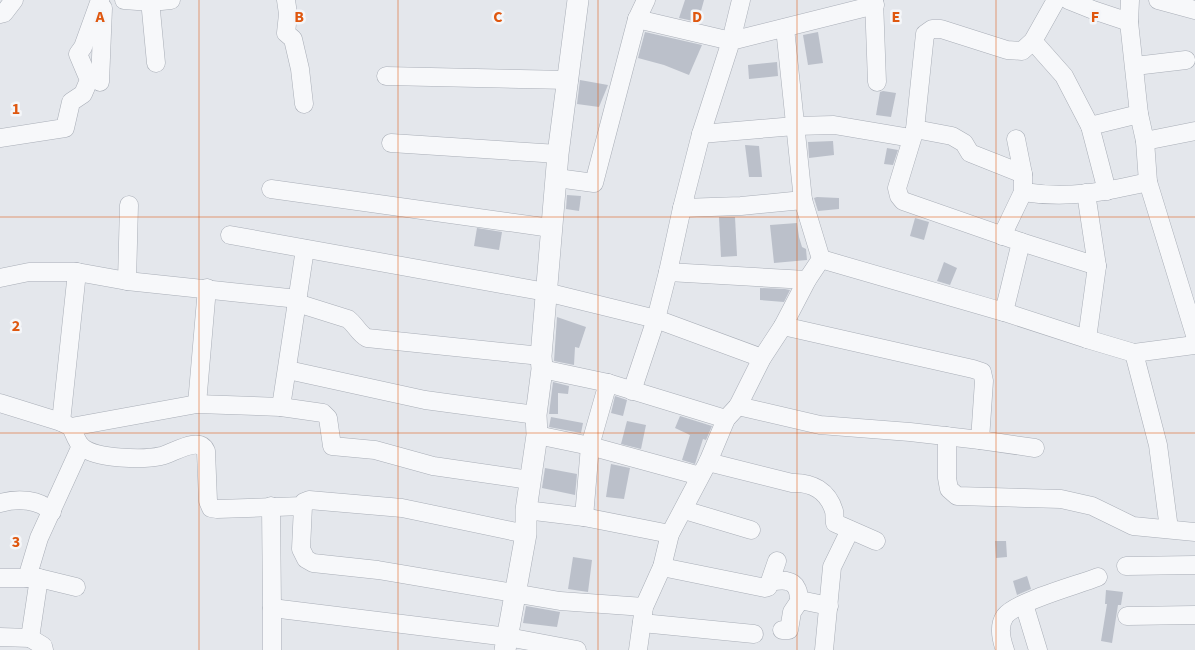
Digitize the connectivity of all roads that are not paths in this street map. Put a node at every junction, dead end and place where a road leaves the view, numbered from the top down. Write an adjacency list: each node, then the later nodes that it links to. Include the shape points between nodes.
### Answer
1 (14, 0): 16 (street)
2 (101, 0): 27 (street); 36 (street, via 78,54 89,80 83,94 71,102 64,128)
3 (124, 0): 13 (street)
4 (171, 0): 13 (street)
5 (286, 0): 29 (street, via 286,33 293,39)
6 (578, 0): 26 (street)
7 (646, 0): 17 (street)
8 (742, 0): 20 (street)
9 (1056, 0): 21 (street)
10 (1068, 0): 18 (street)
11 (1130, 0): 18 (street)
12 (1158, 0): 15 (street)
13 (151, 1): 23 (street)
14 (875, 2): 19 (street); 28 (street)
15 (1195, 10)
16 (0, 14)
17 (637, 19): 20 (street); 42 (street, via 594,183)
18 (1129, 22): 24 (street)
19 (785, 28): 20 (street); 31 (street)
20 (731, 41): 35 (street)
21 (1033, 41): 32 (street, via 1064,76); 34 (street, via 1022,50 1007,50 941,29 932,29 925,34)
22 (1186, 60): 24 (street)
23 (156, 63)
24 (1135, 66): 30 (street)
25 (386, 76): 26 (street)
26 (568, 80): 40 (street)
27 (100, 82)
28 (877, 82)
29 (304, 104)
30 (1140, 114): 32 (street); 38 (street)
31 (795, 126): 34 (street, via 834,125); 35 (street); 48 (street)
32 (1090, 126): 45 (street)
33 (1195, 131): 38 (street)
34 (913, 133): 41 (street, via 952,136 964,142 970,153); 53 (street, via 897,188 903,201)
35 (701, 134): 50 (street)
36 (0, 138)
37 (1016, 139): 41 (street)
38 (1145, 141): 43 (street)
39 (391, 143): 40 (street)
40 (558, 154): 42 (street)
41 (1024, 174): 46 (street)
42 (557, 178): 51 (street)
43 (1148, 182): 45 (street); 69 (street)
44 (271, 190): 51 (street)
45 (1107, 191): 47 (street)
46 (1023, 192): 47 (street, via 1047,196); 53 (street)
47 (1086, 192): 57 (street)
48 (802, 200): 50 (street); 56 (street)
49 (129, 205): 62 (street)
50 (682, 208): 59 (street)
51 (551, 228): 64 (street)
52 (230, 235): 55 (street)
53 (1002, 236): 54 (street)
54 (1021, 242): 57 (street); 66 (street)
55 (305, 249): 64 (street); 65 (street)
56 (821, 259): 61 (street); 66 (street)
57 (1097, 266): 70 (street)
58 (77, 272): 60 (street, via 29,272); 62 (street); 83 (street)
59 (668, 272): 61 (street); 67 (street)
60 (0, 278)
61 (807, 280): 68 (street)
62 (127, 281): 63 (street)
63 (207, 288): 65 (street); 79 (street)
64 (546, 292): 67 (street); 74 (street)
65 (298, 301): 74 (street, via 348,319 360,334 368,338); 75 (street)
66 (1004, 312): 70 (street)
67 (656, 319): 73 (street); 77 (street)
68 (783, 326): 73 (street); 86 (street, via 982,372)
69 (1195, 335)
70 (1087, 339): 72 (street)
71 (1195, 345): 72 (street)
72 (1134, 353): 99 (street, via 1158,445)
73 (762, 358): 80 (street)
74 (541, 362): 76 (street); 84 (street)
75 (288, 370): 81 (street); 84 (street)
76 (608, 383): 77 (street); 88 (street)
77 (632, 391): 82 (street)
78 (0, 403): 83 (street)
79 (197, 404): 81 (street); 83 (street)
80 (738, 406): 82 (street); 85 (street, via 820,425)
81 (281, 407): 91 (street, via 323,413 328,418 332,446 375,450 433,466)
82 (726, 420): 90 (street)
83 (66, 425): 87 (street)
84 (536, 425): 88 (street); 91 (street)
85 (947, 436): 86 (street); 99 (street, via 949,490 957,496 1061,499 1092,506 1133,526)
86 (980, 440): 89 (street)
87 (81, 446): 93 (street, via 94,454 148,458 163,456 184,446 201,445 206,451 211,508); 97 (street)
88 (590, 446): 90 (street); 98 (street)
89 (1036, 448)
90 (704, 469): 96 (street); 101 (street, via 812,485 827,496 835,523)
91 (530, 480): 95 (street)
92 (0, 503): 97 (street, via 36,501)
93 (271, 506): 94 (street); 119 (street)
94 (303, 506): 103 (street, via 310,500 402,508); 115 (street, via 301,549 312,563 378,570)
95 (526, 510): 98 (street); 103 (street)
96 (684, 510): 100 (street); 104 (street)
97 (52, 512): 112 (street, via 40,538)
98 (584, 517): 104 (street)
99 (1169, 529): 102 (street)
100 (751, 530)
101 (850, 530): 105 (street); 118 (street, via 832,567)
102 (1195, 532)
103 (526, 534): 115 (street)
104 (670, 534): 109 (street)
105 (876, 541)
106 (777, 560): 113 (street)
107 (1195, 565): 108 (street)
108 (1126, 566)
109 (662, 567): 113 (street, via 765,588); 120 (street)
110 (1098, 577): 117 (street)
111 (0, 578): 112 (street)
112 (33, 578): 114 (street); 126 (street)
113 (771, 582): 116 (street, via 792,582)
114 (76, 587)
115 (515, 594): 120 (street); 127 (street)
116 (800, 600): 118 (street); 123 (street, via 792,612 789,630)
117 (1024, 604): 133 (street, via 1006,616 1001,625 1000,637); 134 (street)
118 (829, 606): 132 (street)
119 (272, 608): 127 (street); 129 (street)
120 (643, 615): 124 (street); 131 (street)
121 (1195, 615): 122 (street)
122 (1127, 616)
123 (782, 630)
124 (754, 634)
125 (0, 637): 126 (street)
126 (30, 638): 128 (street)
127 (506, 643): 130 (street)
128 (44, 650)
129 (272, 650)
130 (577, 650)
131 (638, 650)
132 (824, 650)
133 (1005, 650)
134 (1038, 650)

